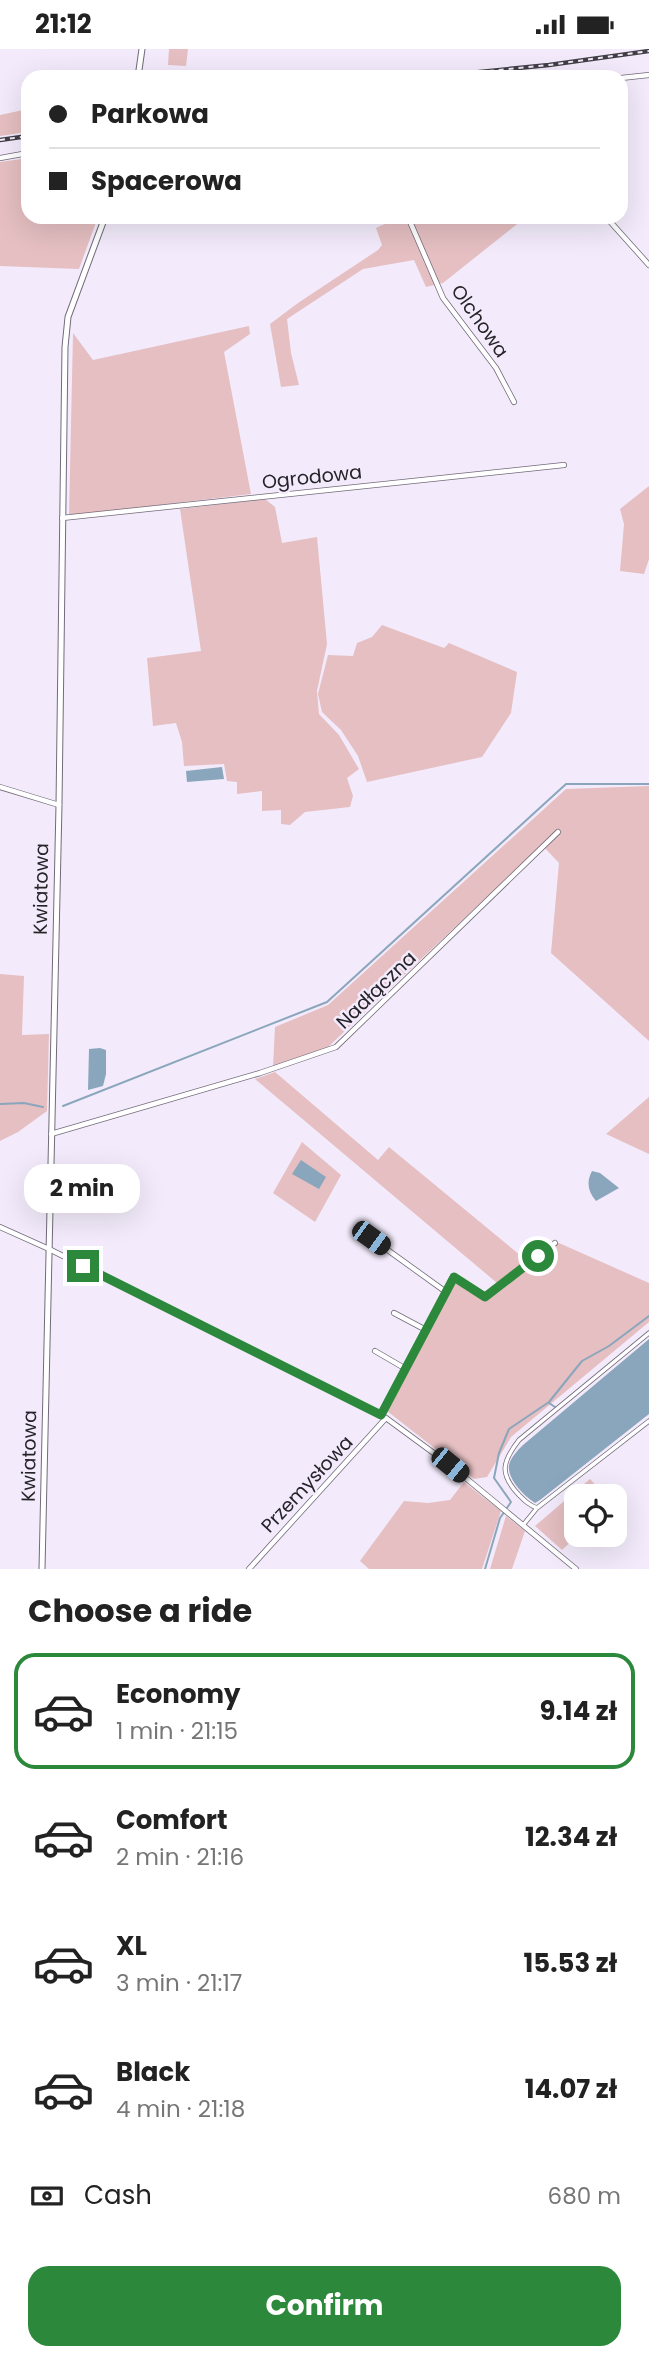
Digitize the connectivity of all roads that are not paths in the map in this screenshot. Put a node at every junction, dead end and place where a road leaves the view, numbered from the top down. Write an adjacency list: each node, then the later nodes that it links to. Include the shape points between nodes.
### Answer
1 (142, 49): 2 (street)
2 (139, 70)
3 (649, 75): 4 (street)
4 (628, 77)
5 (21, 154): 6 (street)
6 (0, 157)
7 (102, 224): 13 (street, Kwiatowa, via 66,330)
8 (411, 224): 11 (street, Olchowa, via 443,297 496,368)
9 (612, 224): 10 (street)
10 (649, 265)
11 (514, 402)
12 (564, 465): 13 (street, Ogrodowa)
13 (62, 518): 15 (street, Kwiatowa)
14 (0, 787): 15 (street)
15 (59, 805): 17 (street, Kwiatowa)
16 (558, 832): 17 (street, Nadłączna, via 336,1047)
17 (51, 1134): 21 (street, Kwiatowa)
18 (0, 1227): 21 (street)
19 (371, 1238): 22 (street)
20 (555, 1243): 22 (street, via 485,1297 454,1277)
21 (49, 1249): 28 (street); 32 (street, Kwiatowa)
22 (446, 1292): 24 (street, Przemysłowa)
23 (394, 1313): 24 (street)
24 (426, 1330): 27 (street, Przemysłowa)
25 (649, 1333): 30 (street, via 510,1451 505,1476 529,1505)
26 (375, 1351): 27 (street)
27 (406, 1369): 28 (street, Przemysłowa)
28 (384, 1416): 31 (street); 33 (street, Przemysłowa)
29 (649, 1420): 30 (street)
30 (537, 1508): 31 (street)
31 (524, 1524): 34 (street)
32 (43, 1569)
33 (248, 1569)
34 (576, 1569)

